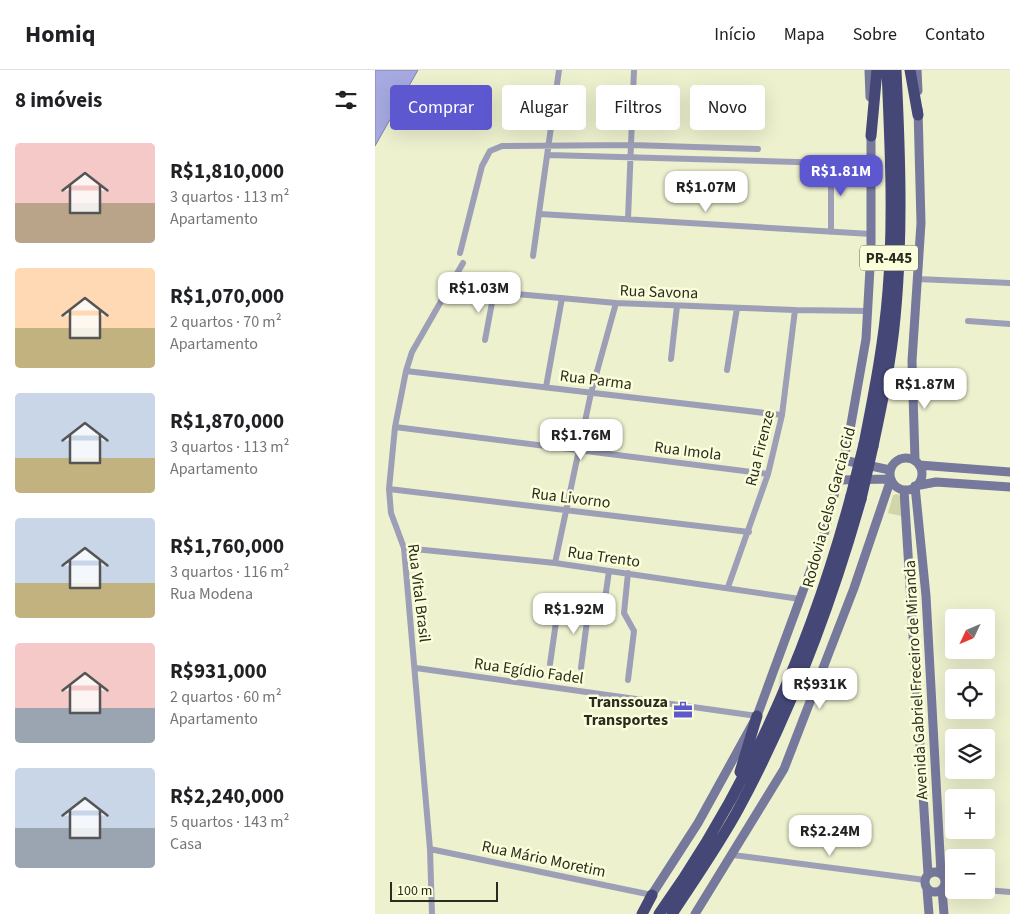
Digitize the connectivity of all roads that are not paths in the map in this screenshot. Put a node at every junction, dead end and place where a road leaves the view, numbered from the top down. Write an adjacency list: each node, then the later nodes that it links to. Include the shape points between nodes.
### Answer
1 (559, 70): 12 (street)
2 (634, 70): 11 (street)
3 (869, 70): 10 (street)
4 (877, 70): 10 (highway)
5 (887, 70): 43 (highway, Rodovia Celso Garcia Cid / PR-445, via 891,221 888,290)
6 (896, 70): 43 (highway, Rodovia Celso Garcia Cid / PR-445, via 900,151 899,252 890,355)
7 (910, 70): 9 (highway)
8 (917, 70): 9 (street)
9 (918, 116): 23 (street, via 921,223)
10 (871, 136): 19 (street)
11 (631, 145): 12 (street); 13 (street); 15 (street)
12 (549, 146): 14 (street); 20 (street, via 502,146 490,152 482,166)
13 (758, 149)
14 (548, 155): 15 (street); 16 (street)
15 (631, 157): 17 (street); 18 (street, via 831,163)
16 (540, 214): 17 (street); 21 (street)
17 (628, 219): 18 (street)
18 (831, 232): 19 (street)
19 (871, 234): 32 (street)
20 (460, 253)
21 (533, 256)
22 (463, 263): 25 (street, Rua Vital Brasil)
23 (917, 279): 24 (street); 46 (street, via 912,361)
24 (1010, 283)
25 (449, 288): 26 (street, Rua Savona); 38 (street, Rua Vital Brasil, via 413,352)
26 (494, 292): 27 (street, Rua Savona); 35 (street)
27 (562, 298): 28 (street, Rua Savona); 39 (street)
28 (616, 303): 29 (street, Rua Savona); 40 (street)
29 (677, 306): 30 (street, Rua Savona); 36 (street)
30 (737, 308): 31 (street, Rua Savona); 37 (street)
31 (795, 310): 32 (street, Rua Savona); 41 (street, Rua Firenze)
32 (868, 311): 45 (street)
33 (967, 321): 34 (street)
34 (1010, 324)
35 (485, 340)
36 (671, 359)
37 (727, 370)
38 (406, 371): 39 (street, Rua Parma); 42 (street, Rua Vital Brasil)
39 (546, 387): 40 (street, Rua Parma)
40 (591, 393): 41 (street, Rua Parma); 44 (street)
41 (782, 415): 48 (street, Rua Firenze)
42 (395, 427): 44 (street, Rua Imola); 53 (street, Rua Vital Brasil)
43 (868, 445): 55 (highway, Rodovia Celso Garcia Cid / PR-445, bridge)
44 (579, 450): 48 (street, Rua Imola); 56 (street)
45 (843, 460): 49 (street); 50 (street)
46 (917, 463): 47 (street); 49 (street, via 908,458 898,459); 51 (street, via 921,477)
47 (1010, 472)
48 (769, 474): 57 (street, Rua Firenze)
49 (890, 475): 50 (street); 54 (street, via 897,487); 74 (street, via 854,588 784,769)
50 (838, 480): 64 (street, via 825,531)
51 (915, 486): 52 (street, via 936,482); 54 (street); 75 (street, Avenida Gabriel Freceiro de Miranda, via 926,596)
52 (1010, 487)
53 (389, 489): 56 (street, Rua Livorno); 58 (street, Rua Vital Brasil, via 391,513)
54 (904, 490): 77 (street, Avenida Gabriel Freceiro de Miranda)
55 (856, 498): 72 (highway, Rodovia Celso Garcia Cid / PR-445, via 775,712); 87 (highway, Rodovia Celso Garcia Cid / PR-445, via 819,627 766,755 738,809)
56 (567, 511): 57 (street, Rua Livorno); 59 (street)
57 (749, 532): 62 (street, Rua Firenze)
58 (404, 548): 59 (street, Rua Trento); 68 (street, Rua Vital Brasil)
59 (555, 563): 60 (street, Rua Trento)
60 (609, 571): 61 (street, Rua Trento); 66 (street, via 604,606)
61 (628, 573): 62 (street, Rua Trento); 70 (street, via 624,614 634,631)
62 (728, 587): 64 (street, Rua Trento)
63 (539, 598): 65 (street)
64 (799, 599): 71 (street)
65 (559, 601): 66 (street); 67 (street)
66 (589, 605): 69 (street)
67 (550, 664)
68 (416, 668): 71 (street, Rua Egídio Fadel); 73 (street, Rua Vital Brasil)
69 (581, 668)
70 (628, 680)
71 (757, 716): 72 (highway); 81 (street, via 698,823)
72 (729, 805): 86 (highway, Rodovia Celso Garcia Cid / PR-445)
73 (430, 848): 81 (street, Rua Mário Moretim); 83 (street, Rua Vital Brasil)
74 (733, 855): 77 (street); 88 (street)
75 (941, 873): 76 (street); 77 (street, via 934,871)
76 (945, 878)
77 (927, 881): 78 (street, via 935,892); 89 (street, Avenida Gabriel Freceiro de Miranda)
78 (945, 888)
79 (995, 891): 80 (street)
80 (1010, 892)
81 (652, 895): 84 (street); 85 (highway)
82 (946, 899): 90 (street)
83 (432, 914)
84 (637, 914)
85 (642, 914)
86 (659, 914)
87 (672, 914)
88 (695, 914)
89 (929, 914)
90 (944, 914)

